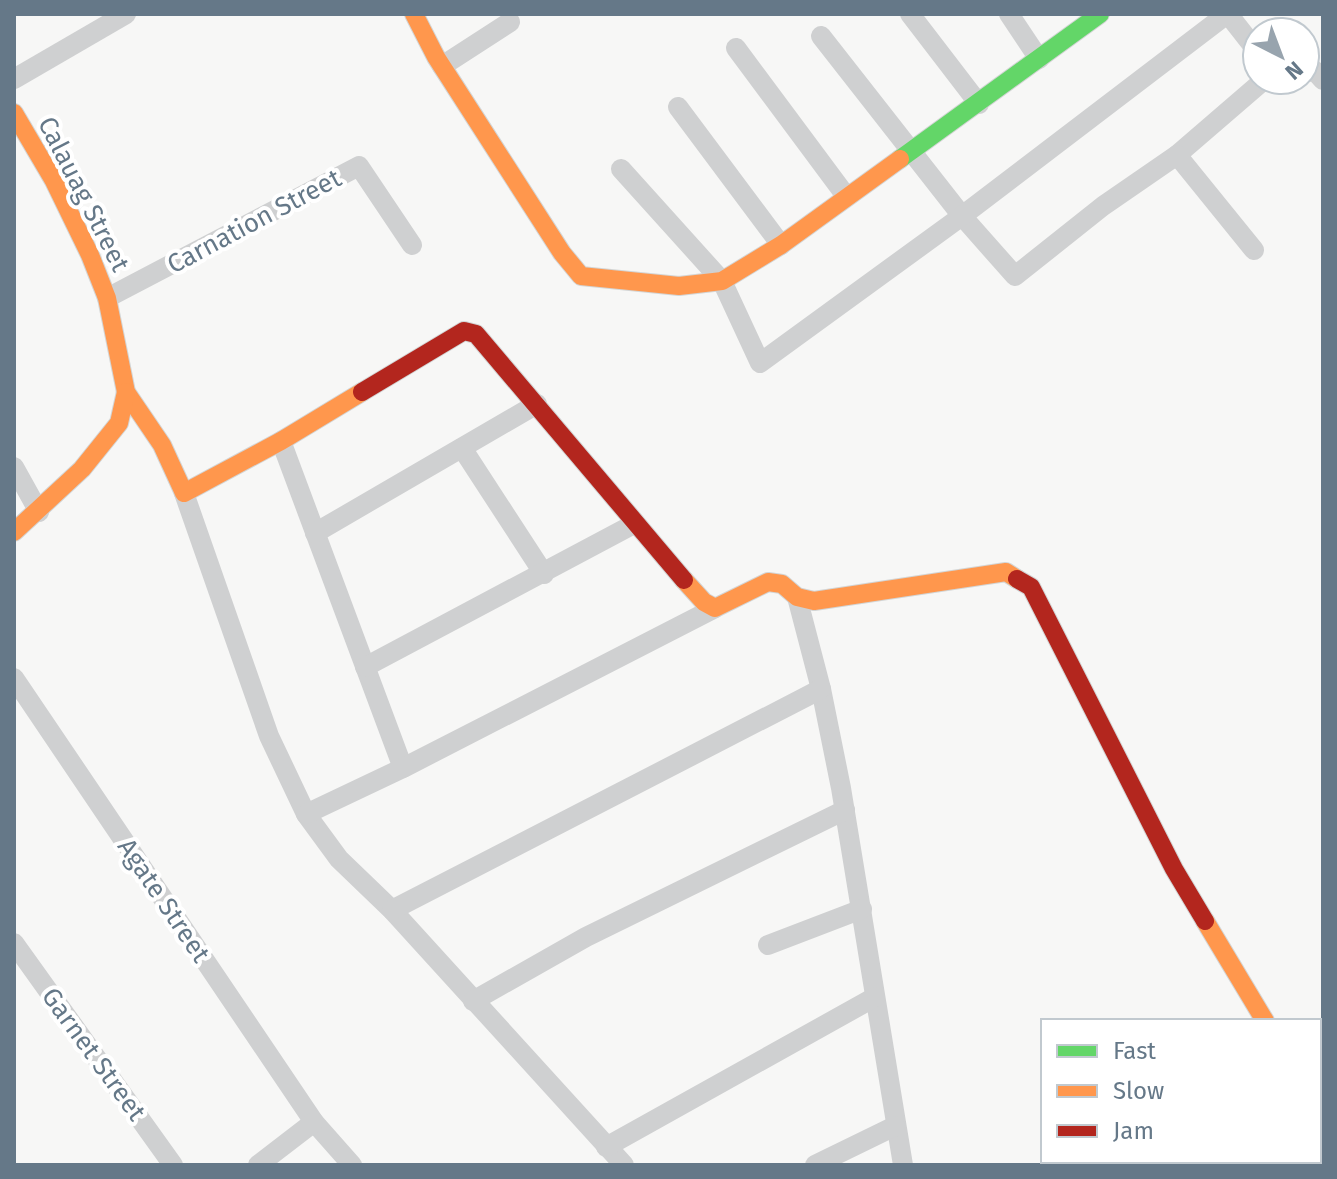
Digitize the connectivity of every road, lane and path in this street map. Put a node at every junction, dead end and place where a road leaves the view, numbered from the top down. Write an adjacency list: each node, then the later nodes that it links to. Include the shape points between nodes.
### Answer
1 (126, 14): 13 (street)
2 (414, 14): 12 (street)
3 (910, 14): 15 (street)
4 (1009, 14): 11 (street)
5 (1100, 14): 11 (street)
6 (1227, 14): 8 (street); 22 (street)
7 (510, 22): 12 (street)
8 (1241, 31)
9 (821, 36): 18 (street)
10 (736, 48): 21 (street)
11 (1039, 59): 15 (street)
12 (442, 66): 26 (street, via 581,276 679,286)
13 (14, 79)
14 (1245, 96): 19 (street)
15 (979, 104): 18 (street)
16 (678, 107): 24 (street)
17 (14, 113): 27 (street, Calauag Street, via 54,181)
18 (912, 152): 21 (street); 22 (street)
19 (1177, 155): 22 (street, via 1015,276); 25 (street)
20 (621, 169): 26 (street)
21 (846, 196): 24 (street)
22 (962, 216): 26 (street, via 760,363)
23 (412, 245): 27 (street, Carnation Street, via 359,166)
24 (781, 245): 26 (street)
25 (1254, 250)
26 (722, 281)
27 (107, 298): 28 (street, Calauag Street)
28 (126, 392): 33 (street, via 162,445); 34 (street, via 119,423)
29 (537, 404): 30 (street, via 476,334 464,331); 31 (street); 35 (street)
30 (281, 441): 33 (street); 37 (street)
31 (462, 448): 37 (street); 38 (street)
32 (14, 467): 34 (street)
33 (184, 493): 46 (street, via 269,736)
34 (39, 512): 36 (street)
35 (634, 524): 38 (street); 40 (street)
36 (14, 532)
37 (315, 533): 41 (street)
38 (544, 574): 41 (street)
39 (797, 597): 40 (street, via 782,584 768,582); 43 (street); 53 (street, via 814,601 1006,572 1031,587 1174,869)
40 (715, 608): 44 (street)
41 (365, 667): 44 (street)
42 (14, 678): 54 (street, Agate Street)
43 (821, 689): 45 (street); 48 (street)
44 (403, 768): 46 (street)
45 (845, 810): 47 (street); 52 (street, via 586,937)
46 (306, 814): 48 (street, via 339,859)
47 (862, 909): 50 (street); 51 (street)
48 (392, 910): 52 (street)
49 (14, 943): 57 (street, Garnet Street)
50 (768, 945)
51 (875, 997): 55 (street); 56 (street)
52 (473, 1001): 56 (street)
53 (1264, 1019)
54 (314, 1122): 58 (street); 59 (street, Agate Street)
55 (895, 1126): 61 (street); 62 (street)
56 (606, 1147): 60 (street)
57 (173, 1165)
58 (258, 1165)
59 (352, 1165)
60 (624, 1165)
61 (815, 1165)
62 (903, 1165)

